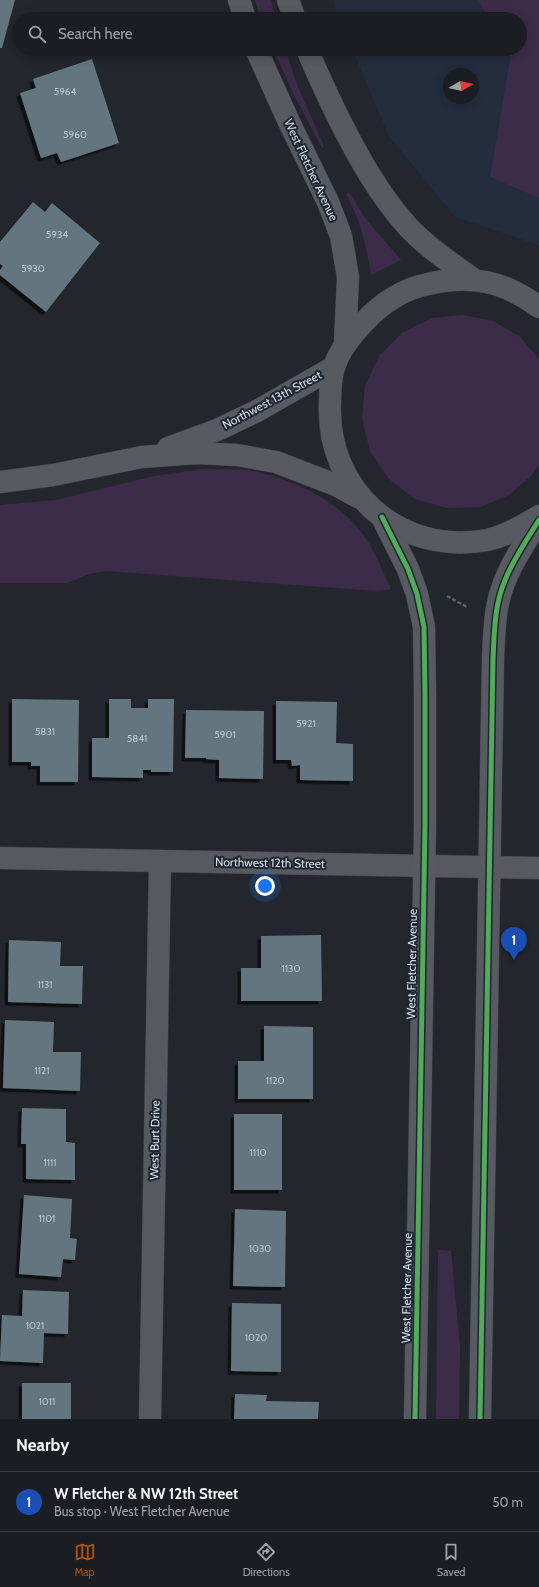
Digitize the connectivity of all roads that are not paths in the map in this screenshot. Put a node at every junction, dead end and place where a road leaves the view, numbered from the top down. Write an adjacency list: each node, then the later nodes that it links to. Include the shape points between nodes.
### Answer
1 (239, 0): 3 (main road)
2 (288, 0): 4 (main road)
3 (243, 12)
4 (292, 12)
5 (259, 56): 9 (main road, West Fletcher Avenue, via 328,202 340,236 348,276)
6 (310, 56): 7 (main road, via 362,164 384,196 414,233 436,253)
7 (473, 279): 8 (main road, via 499,285 523,295); 9 (main road, via 445,280 418,286 396,296 373,312)
8 (539, 307)
9 (345, 344): 10 (main road)
10 (334, 367): 11 (main road, Northwest 13th Street, via 257,411 217,430); 13 (main road, via 329,420 336,453 348,480)
11 (142, 457): 12 (main road, Northwest 13th Street, via 53,475); 13 (main road, Northwest 13th Street, via 197,453 237,455 276,462 336,485)
12 (0, 482)
13 (364, 501): 15 (main road)
14 (539, 516): 15 (main road, via 517,530 489,540 463,543 432,540 410,533)
15 (382, 517): 19 (main road, West Fletcher Avenue, via 408,569 417,594 424,627)
16 (539, 520): 20 (main road, via 503,585 496,614)
17 (0, 858): 18 (street, Northwest 12th Street)
18 (160, 861): 19 (street, Northwest 12th Street); 22 (street, West Burt Drive)
19 (424, 867): 20 (street, Northwest 12th Street); 23 (main road, West Fletcher Avenue)
20 (489, 867): 21 (street, Northwest 12th Street); 24 (main road)
21 (539, 868)
22 (150, 1419)
23 (415, 1419)
24 (480, 1419)

